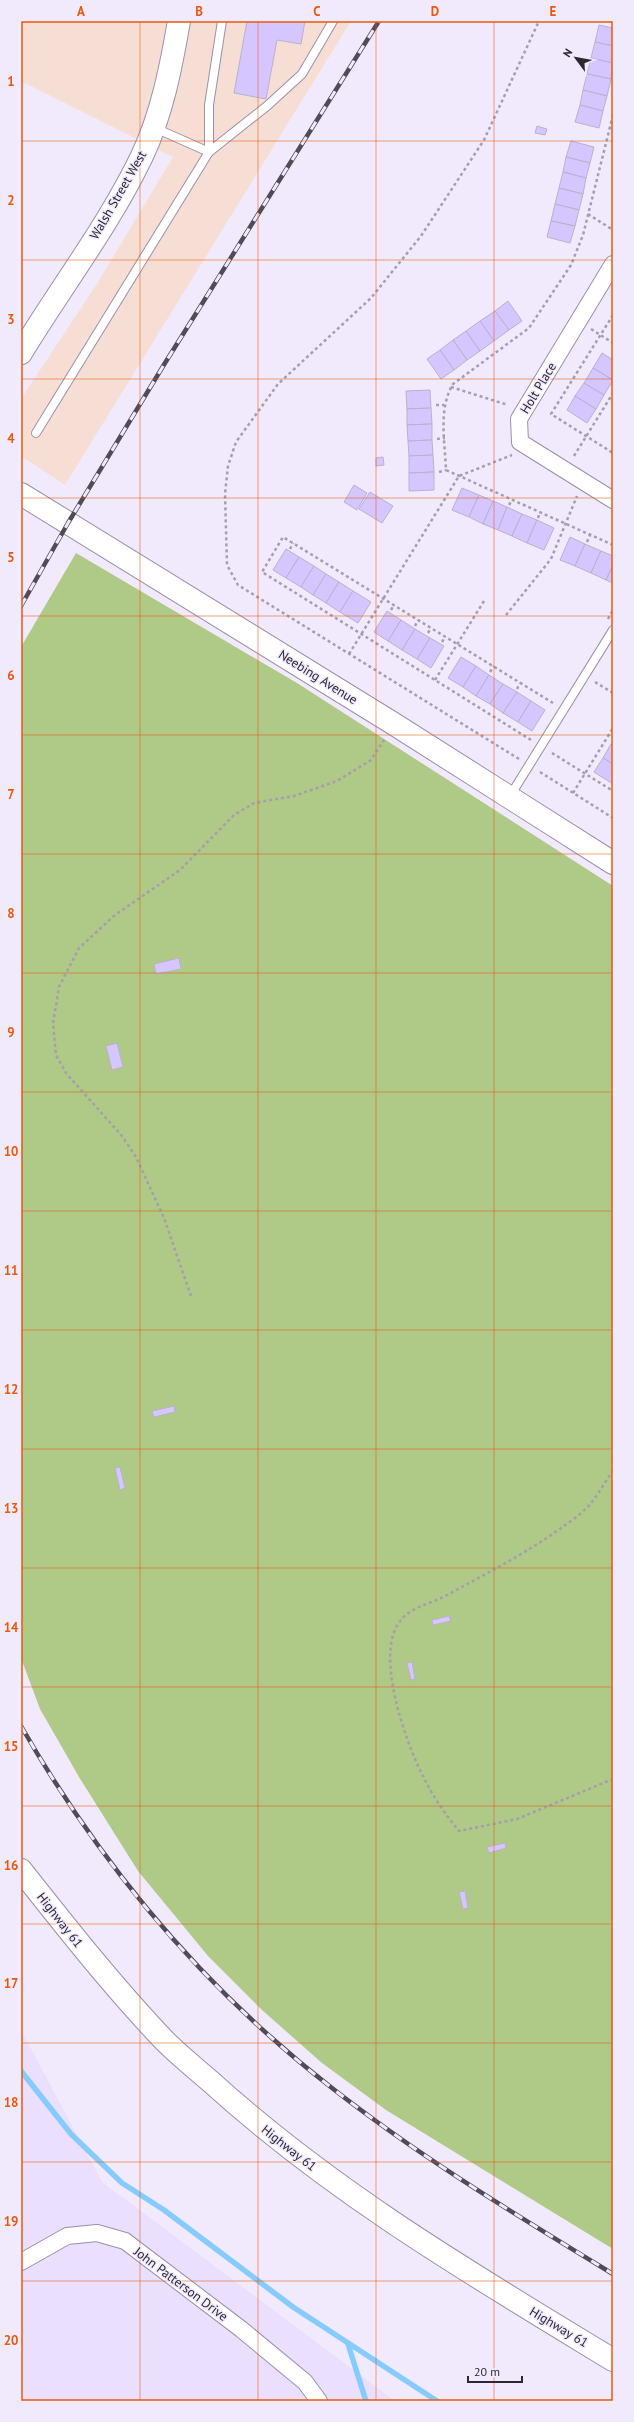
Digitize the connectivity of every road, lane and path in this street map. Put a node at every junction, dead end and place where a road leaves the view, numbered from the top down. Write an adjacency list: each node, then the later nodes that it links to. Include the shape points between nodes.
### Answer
1 (179, 21): 6 (main road, Walsh Street West, via 165,92)
2 (222, 21): 7 (lane, via 209,106)
3 (333, 21): 7 (lane, via 302,74 267,106)
4 (540, 21): 60 (path, via 484,140 422,236 372,298 278,384 236,442 228,466 225,494 228,565 238,585)
5 (613, 115): 8 (path)
6 (154, 127): 7 (lane); 15 (main road, Walsh Street West, via 123,191)
7 (209, 152): 21 (lane)
8 (588, 214): 9 (path); 16 (path, via 571,265 529,328)
9 (613, 230)
10 (613, 264): 12 (street, Holt Place)
11 (613, 315): 13 (path)
12 (578, 321): 13 (path); 20 (street, Holt Place)
13 (600, 335): 14 (path); 22 (path, via 551,414)
14 (613, 343)
15 (21, 353)
16 (451, 388): 19 (path); 20 (path)
17 (613, 393): 22 (path)
18 (436, 405): 19 (path)
19 (444, 405): 23 (path)
20 (525, 410): 25 (street, Holt Place, via 519,419 520,442)
21 (36, 433)
22 (586, 436): 26 (path); 28 (path)
23 (445, 438): 24 (path); 27 (path)
24 (437, 439)
25 (530, 448): 28 (street, Holt Place); 30 (path)
26 (613, 453)
27 (446, 470): 29 (path); 30 (path)
28 (565, 470): 31 (street, Holt Place)
29 (438, 472)
30 (459, 476): 32 (path); 46 (path)
31 (584, 482): 36 (street, Holt Place); 40 (path)
32 (484, 487): 33 (path); 35 (path)
33 (482, 492)
34 (21, 494): 69 (main road, Neebing Avenue)
35 (512, 500): 37 (path); 38 (path)
36 (613, 500)
37 (509, 505)
38 (540, 512): 39 (path); 40 (path)
39 (538, 518)
40 (566, 524): 41 (path); 50 (path, via 551,559)
41 (590, 535): 42 (path); 44 (path)
42 (587, 542)
43 (293, 543): 45 (path); 46 (path); 56 (path, via 283,537 262,572)
44 (613, 545)
45 (290, 549)
46 (383, 598): 48 (path); 56 (path)
47 (484, 601): 59 (path)
48 (394, 605): 49 (path); 51 (path)
49 (391, 610)
50 (506, 614)
51 (418, 620): 52 (path); 53 (path)
52 (415, 626)
53 (431, 628): 55 (path); 57 (path)
54 (613, 630): 63 (lane)
55 (428, 633)
56 (362, 634): 60 (path); 64 (path)
57 (445, 637): 58 (path); 59 (path)
58 (442, 642)
59 (457, 644): 61 (path); 64 (path)
60 (349, 654): 72 (path)
61 (494, 666): 62 (path); 65 (path)
62 (490, 672)
63 (585, 676): 67 (path); 71 (lane)
64 (436, 680): 71 (path)
65 (520, 683): 66 (path); 68 (path)
66 (516, 689)
67 (613, 693)
68 (554, 704)
69 (394, 724): 76 (main road, Neebing Avenue); 79 (path, via 371,760 337,781 294,796 254,803 234,815 180,870 115,915 79,948 58,987 53,1023 56,1055 66,1073 122,1136 136,1157 164,1218)
70 (613, 728): 73 (path)
71 (541, 746): 72 (lane); 73 (path)
72 (529, 766): 75 (path); 76 (lane)
73 (585, 773): 74 (path); 75 (path)
74 (613, 790)
75 (573, 793): 77 (path)
76 (509, 797): 78 (main road, Neebing Avenue)
77 (613, 818)
78 (613, 863)
79 (191, 1296)
80 (613, 1470): 81 (path, via 590,1504 541,1542 486,1576 412,1610 402,1618 391,1640 391,1668 406,1736 424,1779 459,1831 517,1819)
81 (613, 1779)
82 (21, 1870): 84 (main road, Highway 61, via 92,1961 157,2032 242,2110 336,2184 425,2245)
83 (21, 2262): 85 (street, John Patterson Drive, via 67,2236 97,2233 125,2241 276,2358 305,2382)
84 (613, 2360)
85 (319, 2401)

